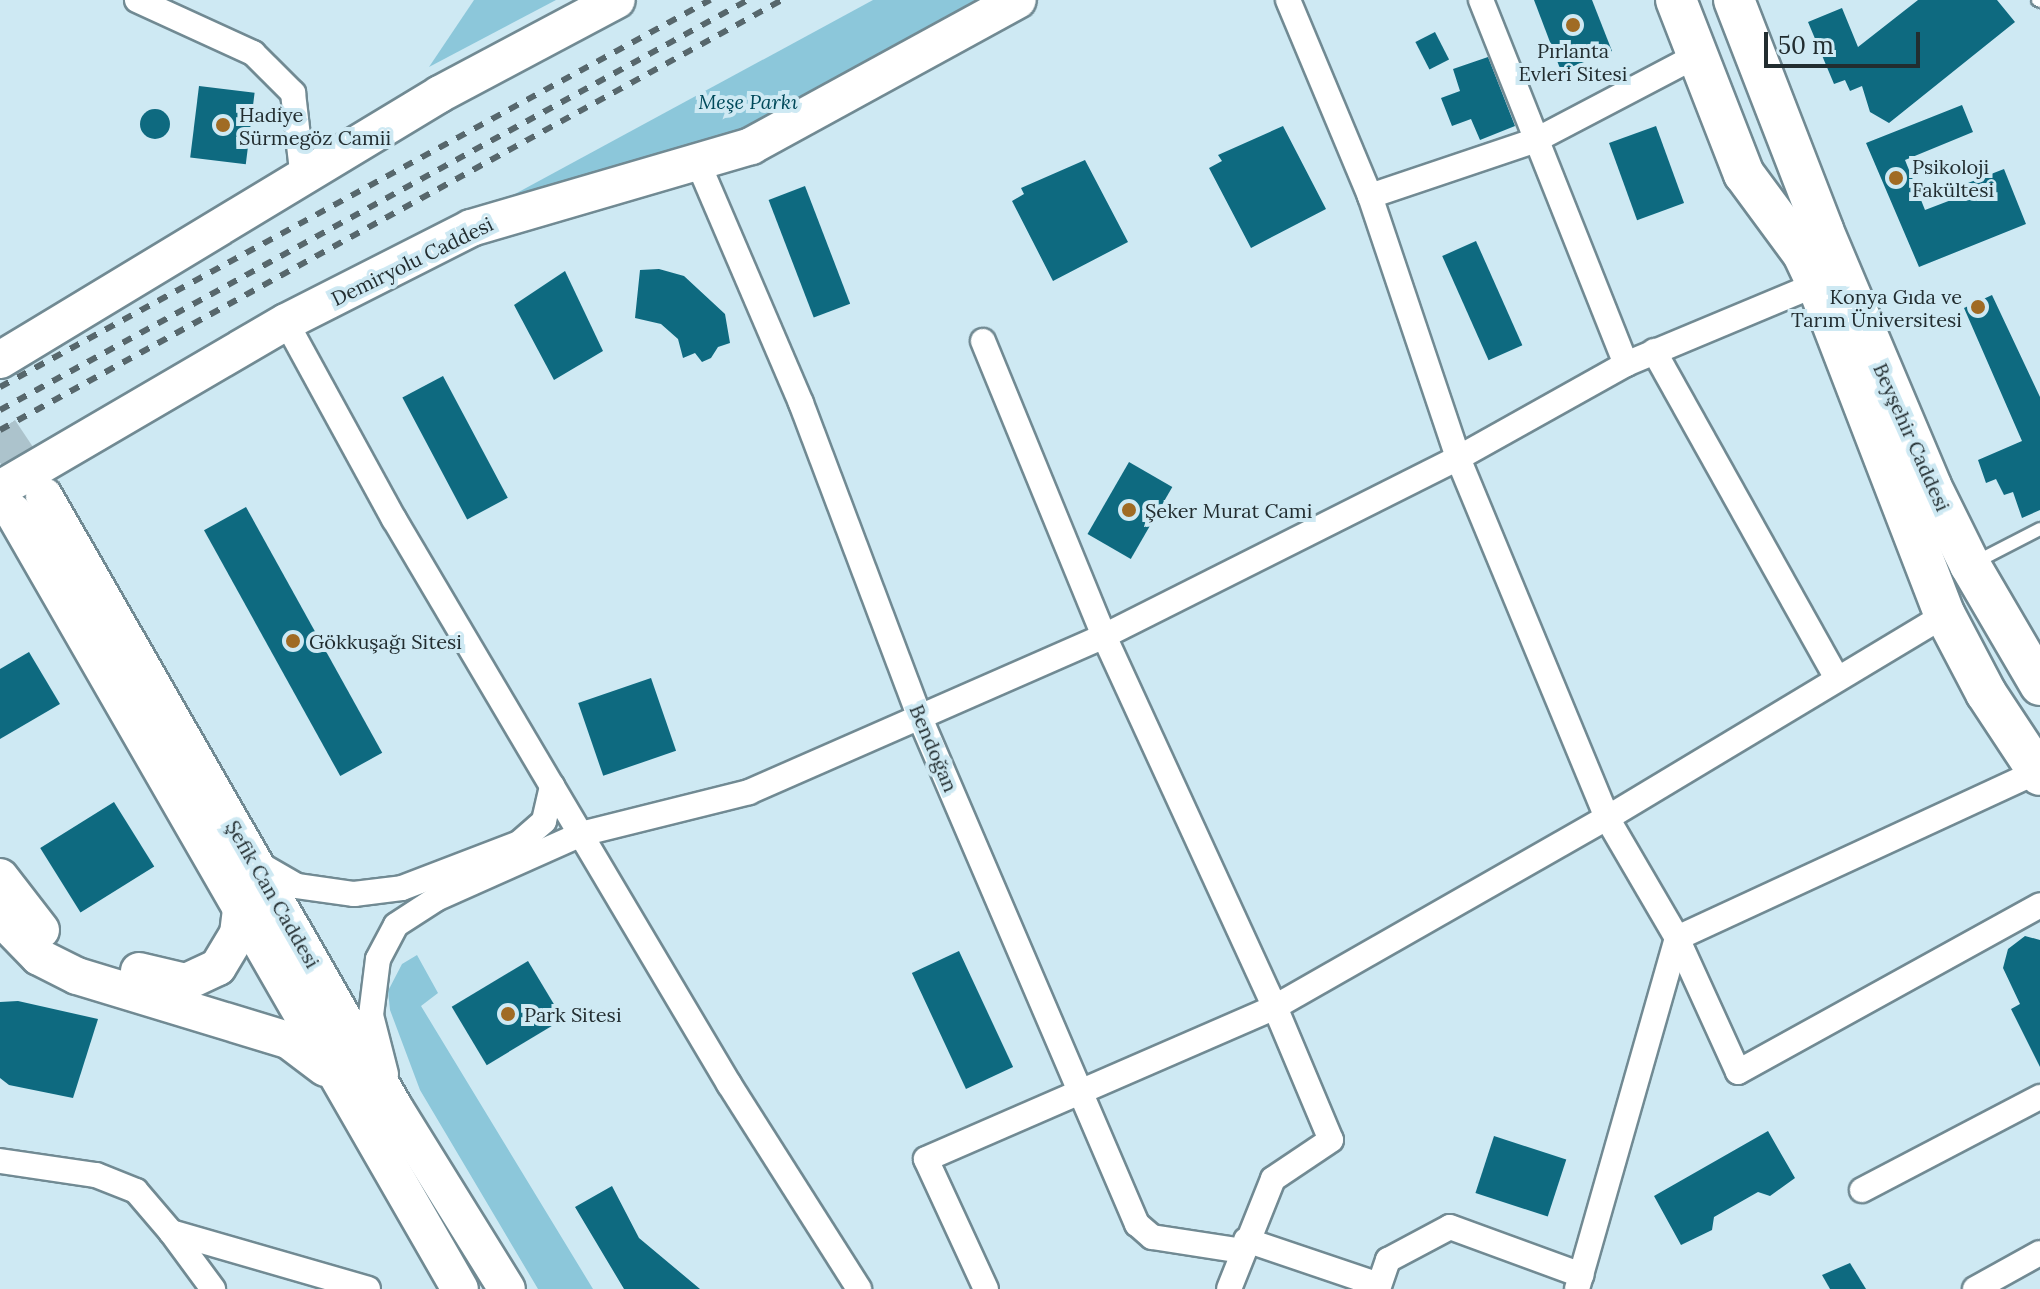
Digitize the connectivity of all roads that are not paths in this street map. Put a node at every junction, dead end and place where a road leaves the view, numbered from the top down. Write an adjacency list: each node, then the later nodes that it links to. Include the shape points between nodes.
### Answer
1 (137, 0): 13 (street, via 253,53 293,93)
2 (617, 0): 13 (main road, via 440,94)
3 (1018, 0): 12 (main road, Demiryolu Caddesi, via 751,146)
4 (1288, 0): 14 (street)
5 (1481, 0): 11 (street)
6 (1676, 0): 10 (main road)
7 (1704, 0): 16 (main road)
8 (1734, 0): 15 (main road, Beyşehir Caddesi)
9 (1765, 0): 15 (main road, via 1812,139 1818,185)
10 (1696, 56): 11 (street); 16 (main road, via 1744,174)
11 (1536, 140): 14 (street); 21 (street)
12 (699, 165): 17 (main road, Demiryolu Caddesi, via 584,191 471,228); 30 (street, Bendoğan, via 801,403)
13 (303, 179): 20 (main road)
14 (1370, 196): 22 (street)
15 (1813, 205): 25 (main road, Beyşehir Caddesi)
16 (1810, 269): 19 (street); 26 (main road)
17 (286, 322): 23 (main road, Demiryolu Caddesi); 32 (street, via 394,519)
18 (983, 341): 27 (street)
19 (1654, 351): 21 (street); 28 (street)
20 (0, 359)
21 (1626, 364): 22 (street)
22 (1458, 458): 27 (street); 33 (street)
23 (19, 499): 36 (main road, Şefik Can Caddesi); 38 (main road, Şefik Can Caddesi)
24 (2040, 529): 25 (lane)
25 (1970, 565): 29 (main road, Beyşehir Caddesi)
26 (1945, 615): 28 (street); 31 (main road)
27 (1104, 636): 30 (street); 42 (street)
28 (1837, 678): 33 (street)
29 (2040, 685)
30 (920, 718): 34 (street, via 749,792); 44 (street, Bendoğan)
31 (2038, 774): 41 (street)
32 (552, 786): 34 (street); 35 (street, via 561,829); 36 (street, via 544,821 519,843 402,888 354,894 297,886)
33 (1607, 818): 41 (street); 42 (street)
34 (581, 834): 35 (street); 58 (street, via 729,1084)
35 (545, 851): 46 (street, via 436,899 396,925 378,959 371,1015)
36 (255, 862): 46 (main road, Şefik Can Caddesi)
37 (0, 877): 38 (main road, via 27,918 56,943 186,982 218,967 238,934)
38 (242, 902): 43 (main road, Şefik Can Caddesi)
39 (2040, 905): 41 (street, via 1738,1072)
40 (0, 917): 43 (main road, via 39,957 77,976 288,1040 311,1053)
41 (1677, 938): 52 (street)
42 (1275, 1007): 44 (street); 50 (street, via 1331,1140 1273,1179)
43 (341, 1085): 56 (main road, Şefik Can Caddesi)
44 (1084, 1091): 50 (street, Bendoğan, via 1137,1224 1152,1237); 59 (street, via 926,1159)
45 (2040, 1097): 48 (street)
46 (394, 1107): 57 (main road, Şefik Can Caddesi)
47 (0, 1161): 49 (street, via 96,1175 136,1191)
48 (1862, 1190)
49 (171, 1232): 54 (street); 55 (street)
50 (1244, 1245): 53 (street, Bendoğan); 60 (street)
51 (2040, 1253): 61 (street)
52 (1579, 1282): 53 (street, via 1450,1227 1388,1260)
53 (1378, 1287)
54 (213, 1289)
55 (368, 1289)
56 (460, 1289)
57 (507, 1289)
58 (859, 1289)
59 (986, 1289)
60 (1229, 1289)
61 (1975, 1289)

